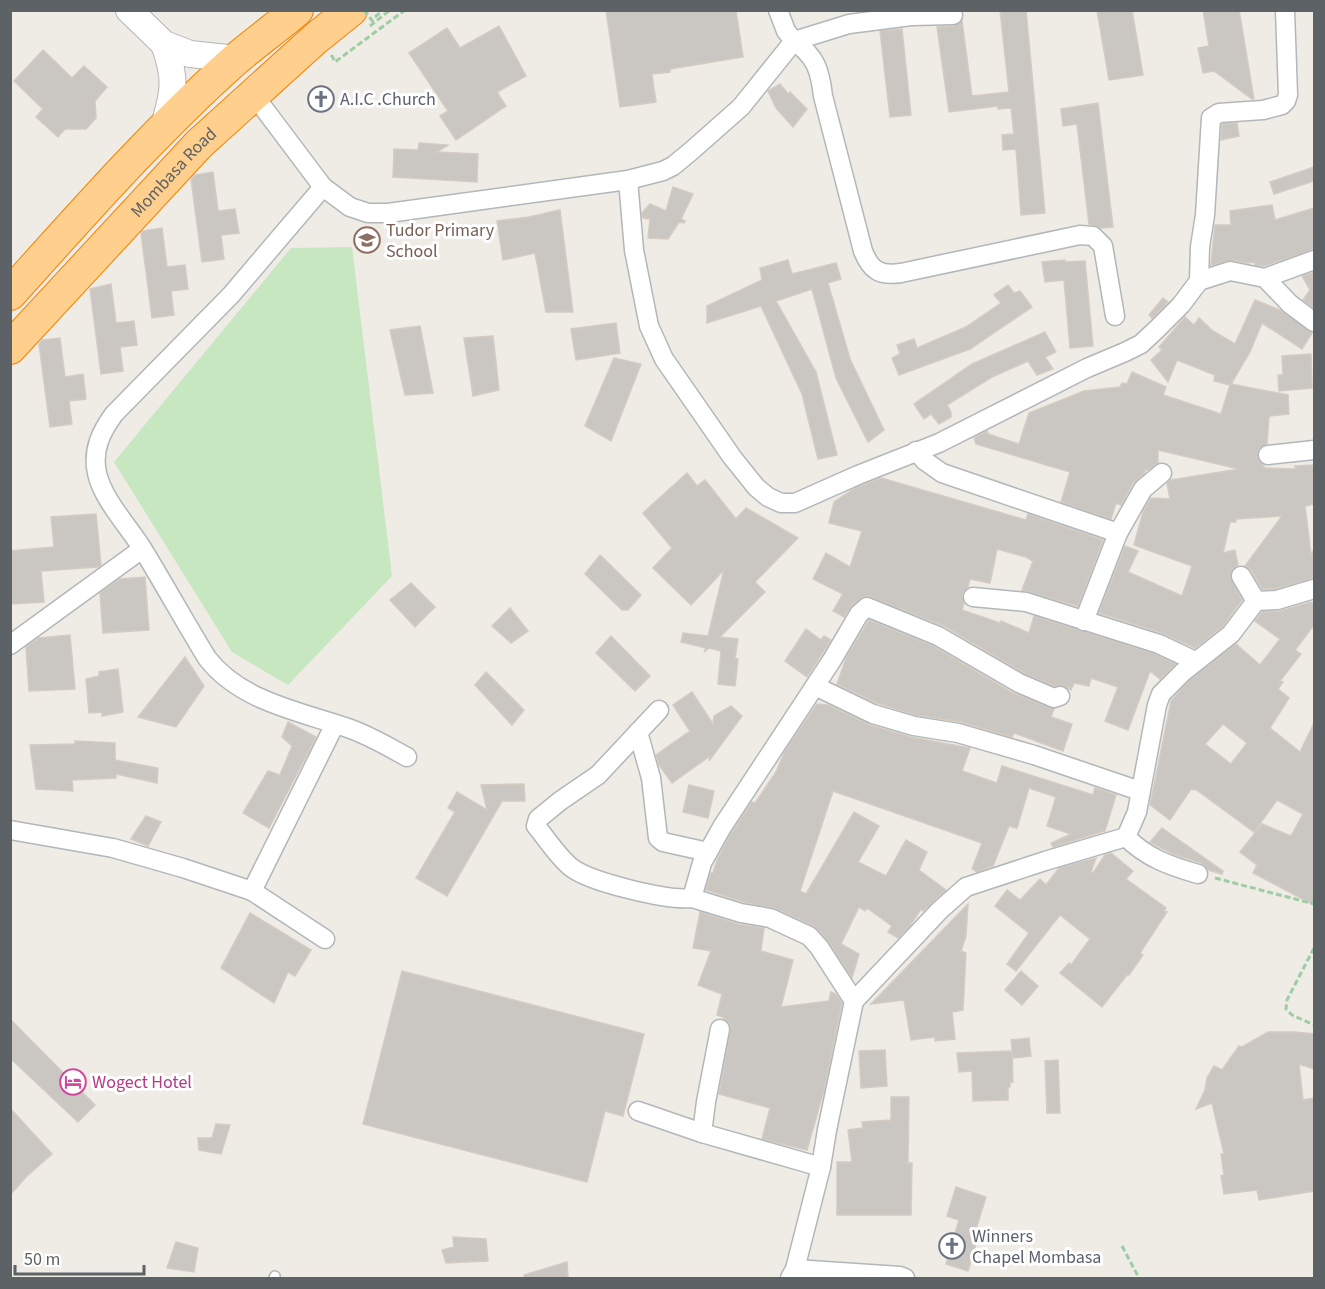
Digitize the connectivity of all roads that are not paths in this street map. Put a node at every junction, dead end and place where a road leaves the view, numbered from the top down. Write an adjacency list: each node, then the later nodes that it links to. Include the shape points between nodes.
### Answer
1 (129, 10): 8 (main road)
2 (297, 10): 9 (highway, Mombasa Road)
3 (778, 10): 7 (street)
4 (1285, 10): 16 (street, via 1286,101 1268,109 1219,113 1211,118)
5 (953, 15): 7 (street, via 849,24)
6 (362, 17): 10 (highway, Mombasa Road, via 315,39)
7 (794, 40): 12 (street, via 741,106 690,152 663,171); 18 (street, via 805,49 820,73 862,251 876,271 887,275 901,273 1070,237 1093,236 1103,246)
8 (164, 44): 9 (main road, via 190,54); 11 (main road, via 174,84)
9 (237, 58): 11 (highway, Mombasa Road)
10 (253, 94): 13 (street); 20 (highway, Mombasa Road, via 199,144)
11 (163, 129): 17 (highway, Mombasa Road)
12 (628, 180): 13 (street, via 388,213 368,213 350,207); 22 (street, via 634,250 649,326 664,359 756,487 782,503 795,503)
13 (323, 187): 26 (street, via 231,295 101,432 96,450 97,474 106,495)
14 (1314, 260): 15 (street)
15 (1264, 278): 16 (street, via 1230,271); 19 (street)
16 (1199, 281): 22 (street, via 1181,305 1141,344)
17 (10, 294)
18 (1115, 316)
19 (1314, 322)
20 (10, 348)
21 (1314, 450): 23 (street)
22 (916, 451): 25 (street, via 942,473)
23 (1268, 455)
24 (1162, 473): 25 (street, via 1143,489)
25 (1118, 532): 31 (street)
26 (142, 549): 32 (street); 37 (street, via 207,658 225,678 287,709)
27 (1241, 576): 30 (street)
28 (1314, 589): 30 (street, via 1277,600)
29 (973, 597): 31 (street, via 1026,602)
30 (1256, 601): 33 (street, via 1231,634)
31 (1084, 621): 33 (street, via 1159,644)
32 (10, 645)
33 (1195, 661): 40 (street, via 1168,686 1157,705)
34 (815, 686): 35 (street, via 867,607 938,636 1019,683 1054,698); 40 (street, via 873,714 1034,754); 43 (street)
35 (1059, 696)
36 (659, 710): 38 (street)
37 (335, 724): 39 (street); 45 (street)
38 (638, 732): 43 (street, via 651,778 658,838); 46 (street, via 598,775 538,819 536,826 574,870 643,893)
39 (407, 757)
40 (1140, 791): 42 (street, via 1137,812)
41 (10, 830): 45 (street, via 113,848)
42 (1126, 837): 44 (street, via 1146,855); 48 (street, via 966,887)
43 (708, 852): 46 (street)
44 (1198, 874)
45 (252, 891): 47 (street)
46 (692, 898): 48 (street, via 770,918 809,936)
47 (325, 939)
48 (854, 1001): 52 (street)
49 (720, 1029): 51 (street)
50 (638, 1111): 51 (street)
51 (702, 1132): 52 (street)
52 (821, 1167): 53 (street)
53 (793, 1274): 54 (street)
54 (905, 1278)

